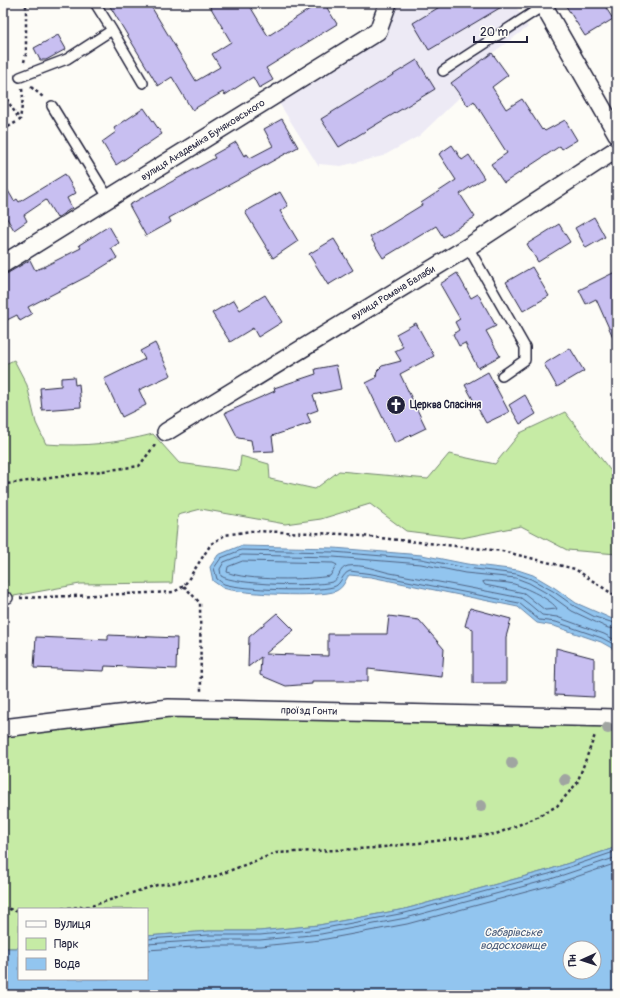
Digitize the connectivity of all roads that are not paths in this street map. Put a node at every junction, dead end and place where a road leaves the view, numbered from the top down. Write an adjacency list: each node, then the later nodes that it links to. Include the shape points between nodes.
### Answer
1 (95, 3): 4 (lane)
2 (388, 3): 11 (street, вулиця Академіка Буняковського, via 378,31)
3 (542, 4): 5 (lane); 9 (street)
4 (112, 30): 6 (lane, via 67,59); 7 (lane)
5 (443, 71)
6 (20, 77)
7 (143, 82)
8 (52, 106): 11 (lane)
9 (617, 134)
10 (617, 149): 12 (street, вулиця Романа Балаби)
11 (109, 199): 13 (street, вулиця Академіка Буняковського)
12 (468, 247): 14 (lane, via 525,347 525,360); 15 (street, вулиця Романа Балаби)
13 (3, 264)
14 (502, 376)
15 (166, 432)
16 (609, 718): 17 (street, проїзд Гонти, via 169,708)
17 (3, 728)

